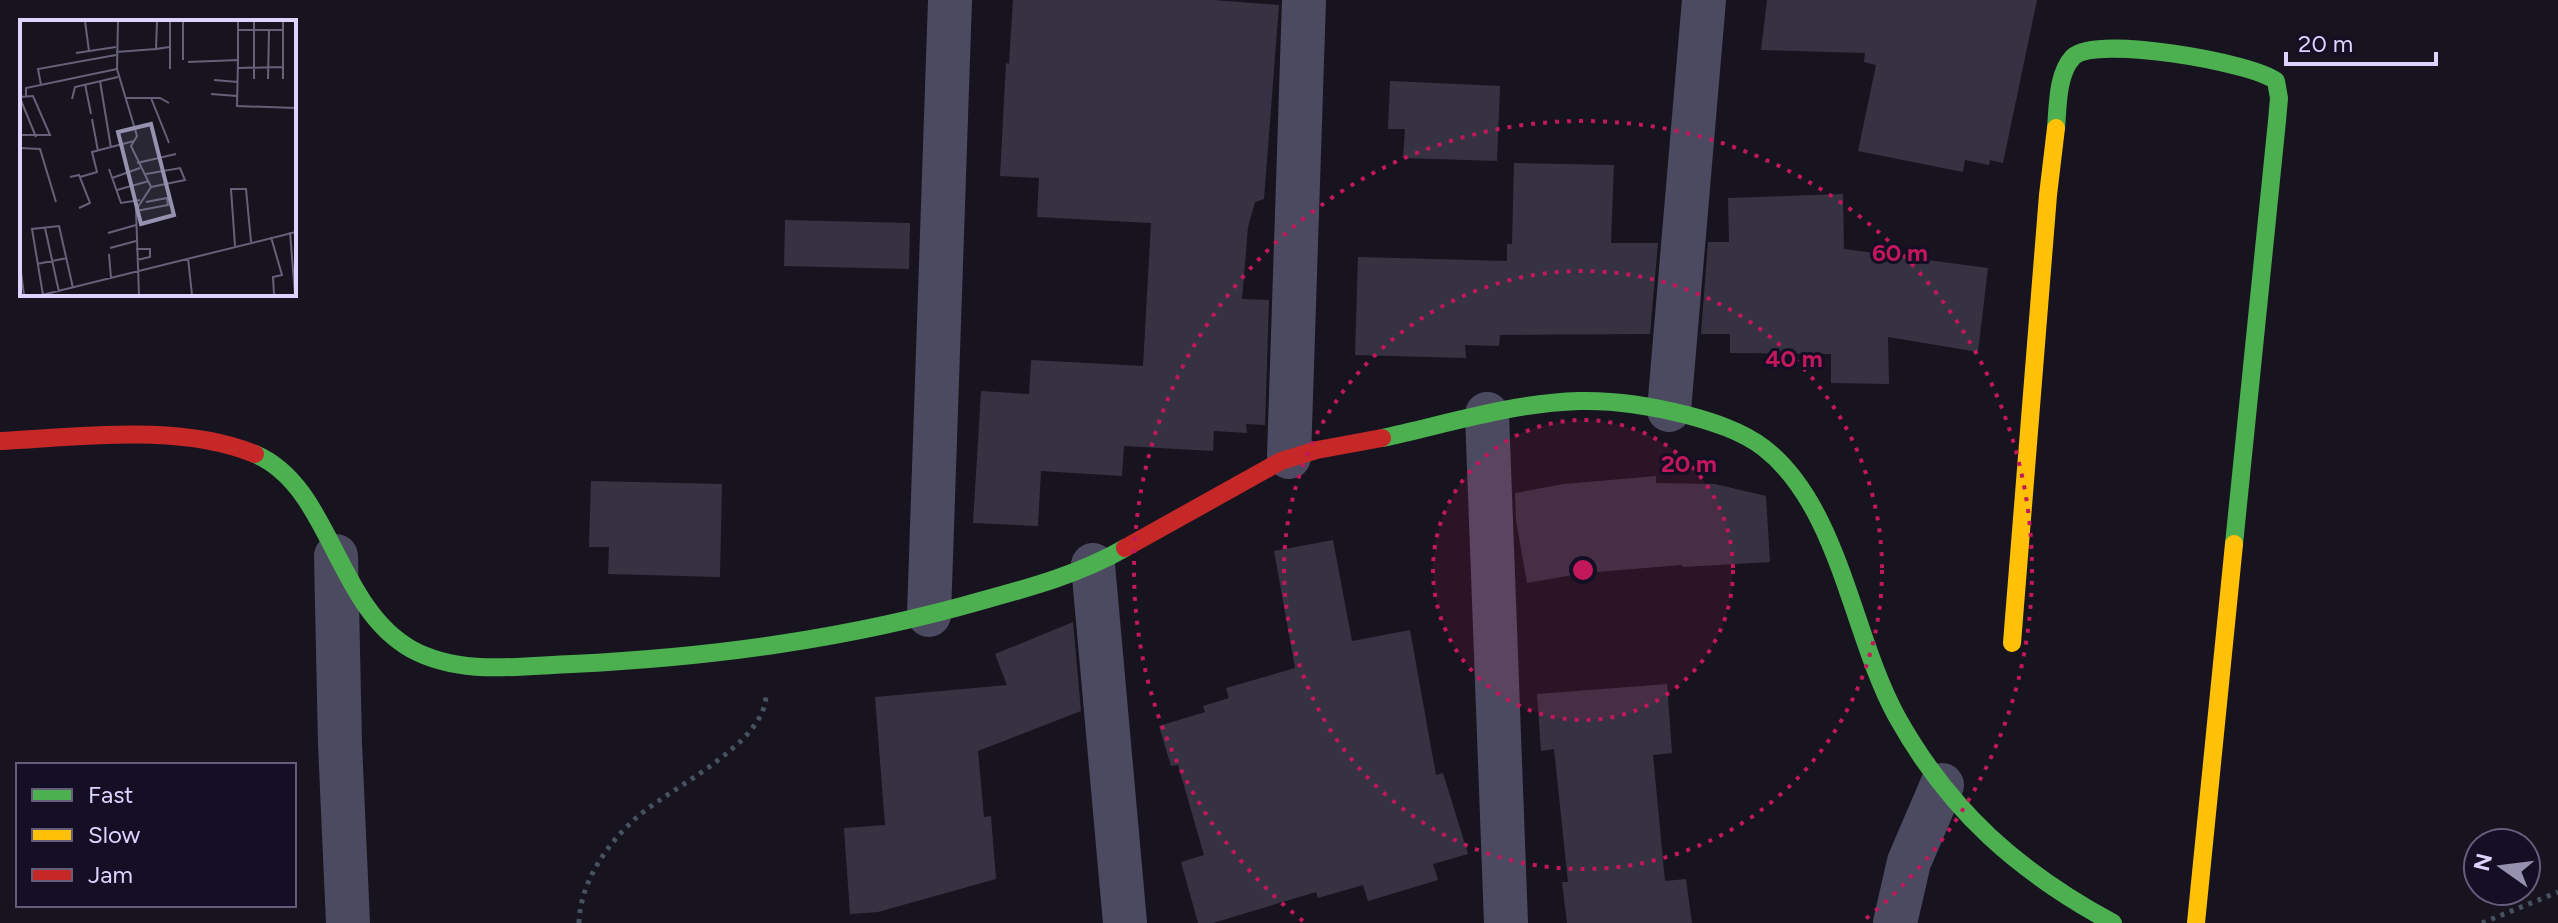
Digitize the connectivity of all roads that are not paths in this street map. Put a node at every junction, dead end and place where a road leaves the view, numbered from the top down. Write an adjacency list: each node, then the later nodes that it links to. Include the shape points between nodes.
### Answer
1 (950, 0): 10 (street)
2 (1304, 0): 7 (street)
3 (1704, 0): 4 (street)
4 (1669, 410): 5 (street, via 1572,401); 12 (street, via 1735,430 1762,445 1788,470 1830,544 1893,711)
5 (1487, 414): 7 (street); 15 (street)
6 (0, 441): 8 (street, via 136,436 229,444 259,454 284,472)
7 (1289, 457): 9 (street)
8 (336, 556): 10 (street, via 368,611 390,635 434,660 457,666 660,659 810,639); 13 (street)
9 (1093, 565): 10 (street); 14 (street)
10 (929, 615)
11 (2012, 643): 18 (street, via 2048,195 2066,65 2080,52 2099,47 2207,57 2263,72 2276,81 2279,98)
12 (1942, 785): 16 (street, via 1909,862); 17 (street, via 2003,854 2053,891)
13 (348, 923)
14 (1125, 923)
15 (1506, 923)
16 (1895, 923)
17 (2113, 923)
18 (2196, 923)

